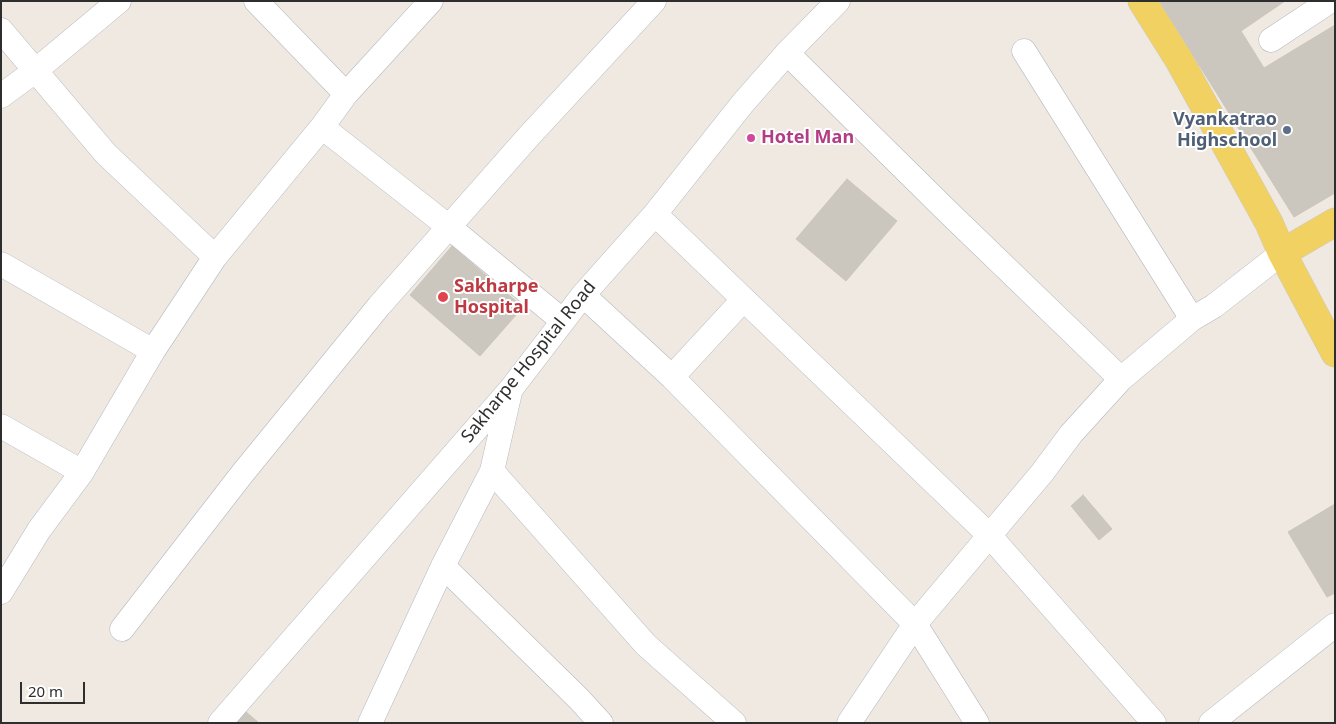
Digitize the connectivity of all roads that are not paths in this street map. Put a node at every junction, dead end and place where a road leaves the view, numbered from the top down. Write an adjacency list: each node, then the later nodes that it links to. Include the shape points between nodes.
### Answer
1 (119, 1): 12 (street)
2 (256, 1): 13 (street)
3 (431, 1): 13 (street)
4 (654, 1): 18 (street)
5 (838, 1): 11 (street, Sakharpe Hospital Road)
6 (1142, 1): 19 (main road, via 1184,68 1269,223)
7 (1330, 1): 9 (street)
8 (1, 30): 12 (street)
9 (1271, 40)
10 (1024, 51): 24 (street)
11 (787, 53): 16 (street, Sakharpe Hospital Road); 29 (street)
12 (35, 71): 14 (street); 20 (street, via 106,154)
13 (346, 94): 15 (street)
14 (1, 96)
15 (322, 127): 18 (street); 20 (street)
16 (655, 214): 22 (street, Sakharpe Hospital Road); 23 (street)
17 (1335, 222): 19 (main road)
18 (449, 227): 25 (street); 39 (street, via 379,306 242,474)
19 (1282, 254): 24 (street); 27 (main road)
20 (216, 257): 26 (street)
21 (3, 269): 26 (street)
22 (583, 295): 25 (street, Sakharpe Hospital Road); 28 (street)
23 (743, 300): 28 (street); 34 (street)
24 (1192, 319): 29 (street)
25 (563, 321): 30 (street, Sakharpe Hospital Road)
26 (153, 351): 33 (street)
27 (1335, 353)
28 (672, 377): 37 (street)
29 (1121, 379): 34 (street, via 1071,434)
30 (511, 389): 32 (street); 40 (street, Sakharpe Hospital Road)
31 (1, 426): 33 (street)
32 (492, 471): 35 (street); 43 (street, via 646,645)
33 (82, 472): 36 (street, via 39,530)
34 (989, 535): 37 (street); 46 (street)
35 (443, 566): 41 (street); 42 (street)
36 (1, 592)
37 (915, 624): 44 (street); 45 (street)
38 (1335, 626): 47 (street)
39 (122, 629)
40 (220, 723)
41 (370, 723)
42 (601, 723)
43 (734, 723)
44 (849, 723)
45 (977, 723)
46 (1154, 723)
47 (1211, 723)

